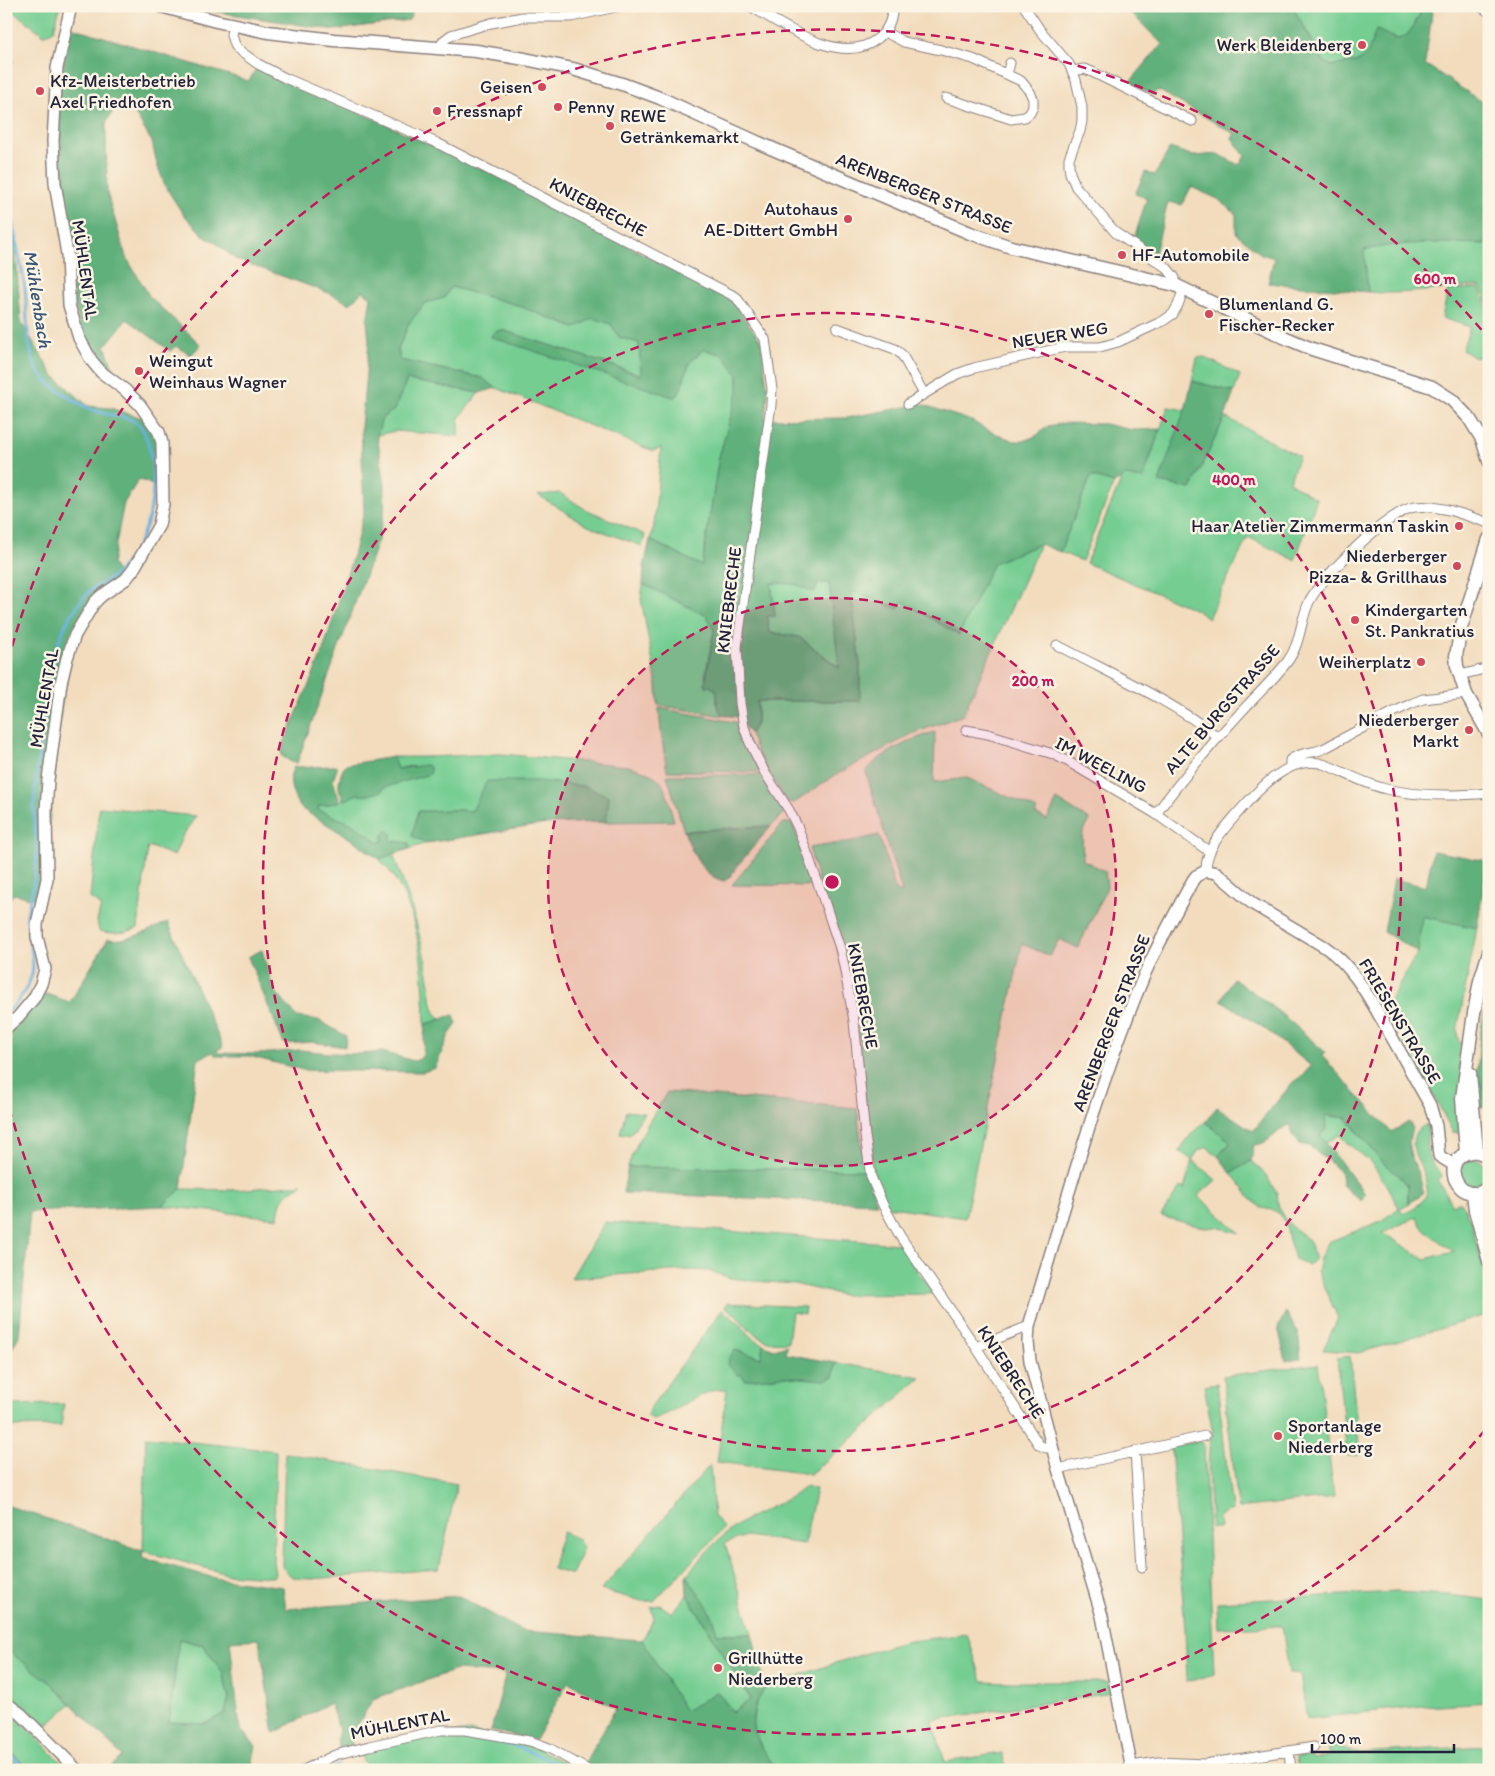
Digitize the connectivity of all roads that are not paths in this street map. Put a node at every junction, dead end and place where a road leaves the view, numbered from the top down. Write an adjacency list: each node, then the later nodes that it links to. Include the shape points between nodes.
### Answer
1 (71, 6): 37 (street, MÜHLENTAL, via 57,68 53,141 55,183 68,254 69,305 79,338 91,360 140,405 159,432 163,504 159,525 142,556 126,579 94,603 75,636 67,658 48,780 46,879 37,924 45,969 34,998)
2 (161, 6): 9 (main road, ARENBERGER STRASSE)
3 (620, 6): 11 (street, via 571,17 523,18 491,23 451,35 443,40)
4 (750, 6): 10 (street, via 804,38 830,46 851,48 866,45)
5 (893, 6): 10 (street)
6 (1024, 6): 13 (street)
7 (1480, 6): 8 (street)
8 (1489, 12)
9 (233, 25): 11 (main road, ARENBERGER STRASSE, via 334,40); 45 (street, KNIEBRECHE, via 230,35 237,49 285,78 445,147 736,297 765,339 772,389 737,647 742,720 765,773 798,828 840,948 854,1021 864,1136 871,1176 900,1236)
10 (885, 32): 14 (street, via 899,40 957,54)
11 (440, 49): 17 (main road, ARENBERGER STRASSE, via 525,59 625,85 986,239)
12 (1010, 63): 14 (street)
13 (1073, 71): 16 (street, via 1090,71); 17 (street, via 1082,121 1069,158 1072,180 1116,233 1171,271)
14 (1007, 74): 15 (street, via 1021,81 1033,99 1033,107 1025,117 1003,118)
15 (946, 98)
16 (1192, 121)
17 (1179, 287): 19 (street, NEUER WEG, via 1178,305 1173,314 1118,342 1100,347 1065,347 974,368 957,374); 21 (main road, ARENBERGER STRASSE, via 1303,345 1422,383 1442,393 1462,409 1476,428)
18 (837, 328): 19 (street, via 895,349 902,355)
19 (924, 394): 20 (street, NEUER WEG)
20 (908, 404)
21 (1489, 461)
22 (1489, 523): 30 (street, ALTE BURGSTRASSE, via 1432,507 1413,507 1369,536 1315,592 1293,654)
23 (1489, 539): 26 (main road, via 1459,637 1456,656)
24 (1057, 645): 30 (street, via 1169,704)
25 (1489, 668): 26 (street)
26 (1460, 675): 27 (main road)
27 (1466, 694): 29 (main road); 31 (street, via 1414,702 1321,750 1295,757 1290,760)
28 (966, 730): 33 (street, IM WEELING, via 1053,754)
29 (1489, 734)
30 (1218, 737): 33 (street, ALTE BURGSTRASSE)
31 (1290, 767): 32 (street, via 1318,762 1374,786 1410,793 1453,796); 34 (street, via 1246,803)
32 (1489, 793)
33 (1156, 814): 34 (street, IM WEELING)
34 (1210, 852): 35 (street)
35 (1206, 871): 40 (street, FRIESENSTRASSE, via 1223,876 1253,904 1330,950 1349,968 1430,1105 1439,1156); 44 (street, ARENBERGER STRASSE, via 1192,880 1138,989 1085,1141)
36 (1489, 952): 38 (main road, via 1480,981 1462,1098)
37 (6, 1028)
38 (1472, 1152): 39 (main road); 40 (main road, via 1459,1158)
39 (1489, 1158)
40 (1454, 1165): 41 (main road, via 1454,1176 1462,1190)
41 (1481, 1190): 42 (main road); 43 (main road, via 1474,1210)
42 (1489, 1223)
43 (1489, 1261)
44 (1029, 1326): 45 (street); 47 (street, ARENBERGER STRASSE, via 1030,1361)
45 (976, 1347): 47 (street, KNIEBRECHE, via 1039,1444 1046,1448)
46 (1205, 1436): 48 (street)
47 (1052, 1446): 49 (street, ARENBERGER STRASSE)
48 (1135, 1451): 49 (street); 50 (street)
49 (1058, 1469): 54 (street, ARENBERGER STRASSE, via 1102,1616)
50 (1142, 1567)
51 (6, 1703): 55 (street)
52 (1314, 1747): 53 (street)
53 (1289, 1751): 54 (street, via 1205,1764 1158,1762); 58 (street)
54 (1132, 1768)
55 (77, 1770)
56 (304, 1770): 57 (street, MÜHLENTAL, via 335,1755 369,1746 441,1730 465,1730 530,1741)
57 (588, 1770)
58 (1292, 1770)

